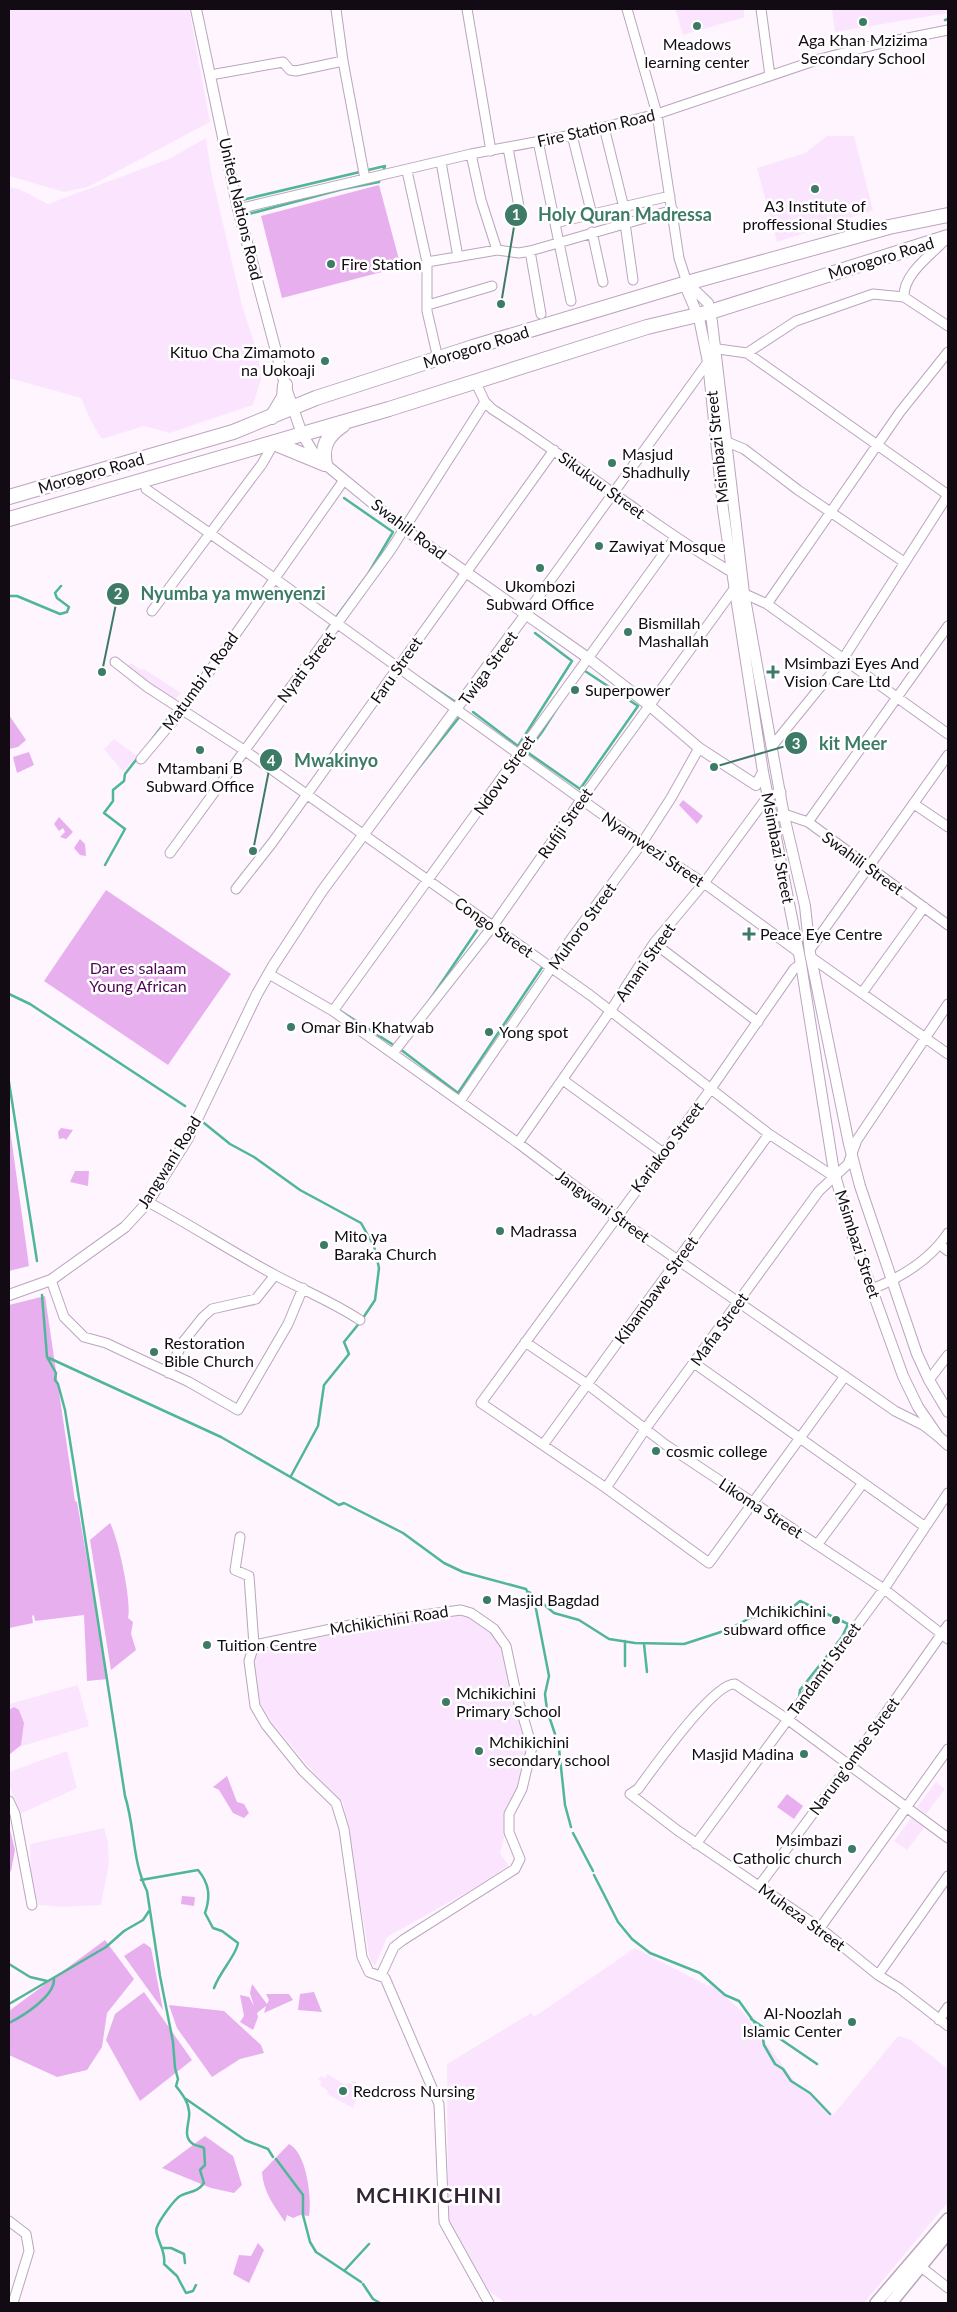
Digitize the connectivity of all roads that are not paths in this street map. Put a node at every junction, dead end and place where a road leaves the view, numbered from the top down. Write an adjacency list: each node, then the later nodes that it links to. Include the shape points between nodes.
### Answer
1 (196, 9): 22 (street, United Nations Road)
2 (336, 9): 7 (street)
3 (467, 9): 15 (street)
4 (627, 9): 10 (street)
5 (761, 9): 9 (street)
6 (948, 30): 9 (street, Fire Station Road, via 878,44)
7 (343, 61): 8 (street, via 296,71 290,70 283,62); 19 (street)
8 (216, 74)
9 (770, 76): 10 (street, Fire Station Road)
10 (656, 114): 11 (street, Fire Station Road); 20 (street)
11 (604, 127): 12 (street, Fire Station Road); 21 (street)
12 (572, 135): 13 (street, Fire Station Road); 24 (street)
13 (538, 141): 14 (street, Fire Station Road); 27 (street)
14 (508, 148): 15 (street, Fire Station Road); 26 (street)
15 (491, 151): 16 (street, Fire Station Road)
16 (471, 154): 17 (street, Fire Station Road); 32 (street)
17 (441, 162): 18 (street, Fire Station Road); 34 (street)
18 (407, 171): 19 (street, Fire Station Road); 35 (street)
19 (365, 179): 22 (street, Fire Station Road)
20 (670, 196): 21 (street); 23 (street)
21 (624, 208): 24 (street)
22 (238, 210): 53 (street, United Nations Road)
23 (673, 210): 28 (street); 38 (street, via 679,258)
24 (592, 215): 27 (street)
25 (948, 215): 38 (highway, Morogoro Road, via 889,227)
26 (521, 217)
27 (555, 223): 31 (street)
28 (625, 223): 29 (street); 36 (street)
29 (592, 232): 31 (street); 37 (street)
30 (948, 237): 40 (street, via 910,277 904,287); 44 (highway, Morogoro Road)
31 (561, 242): 33 (street); 41 (street)
32 (497, 250): 33 (street); 34 (street)
33 (530, 251): 43 (street)
34 (458, 257): 35 (street)
35 (427, 262): 42 (street)
36 (633, 280)
37 (603, 282)
38 (687, 283): 44 (street, via 708,303); 54 (highway, Morogoro Road)
39 (492, 286): 42 (street)
40 (904, 296): 45 (street); 50 (street, via 873,294 804,318)
41 (571, 301)
42 (428, 305): 48 (street)
43 (541, 314)
44 (704, 314): 46 (street, Msimbazi Street); 47 (street, Msimbazi Street); 52 (highway, Morogoro Road, via 647,327)
45 (948, 326)
46 (705, 349): 47 (street); 51 (street, Msimbazi Street)
47 (717, 349): 50 (street); 61 (street, Msimbazi Street)
48 (436, 350)
49 (948, 352): 63 (street)
50 (747, 353): 63 (street)
51 (708, 362): 60 (street, Msimbazi Street); 68 (street, Twiga Street)
52 (476, 381): 55 (street); 58 (highway, Morogoro Road)
53 (285, 385): 54 (highway, via 300,395); 56 (street, United Nations Road); 57 (highway, via 284,397)
54 (316, 398): 56 (highway, Morogoro Road)
55 (485, 402): 64 (street, Sikukuu Street); 73 (street, Nyati Street)
56 (292, 408): 57 (highway, Morogoro Road); 59 (street, United Nations Road)
57 (272, 417): 70 (highway, Morogoro Road, via 233,432)
58 (350, 420): 59 (highway, Morogoro Road); 65 (highway, via 332,434 324,446)
59 (302, 434): 62 (highway, Morogoro Road); 65 (street, Swahili Road)
60 (716, 436): 61 (street); 77 (street, Msimbazi Street)
61 (727, 441): 71 (street, via 744,448); 78 (street, Msimbazi Street)
62 (274, 443): 65 (highway); 72 (highway, Morogoro Road); 74 (street)
63 (878, 444): 69 (street); 71 (street)
64 (554, 450): 68 (street, Sikukuu Street); 79 (street, Faru Street)
65 (325, 464): 66 (street, Swahili Road)
66 (344, 480): 73 (street, Swahili Road); 80 (street, Matumbi A Road)
67 (146, 489): 74 (street, Nyamwezi Street)
68 (615, 493): 75 (street, Sikukuu Street); 84 (street, Twiga Street)
69 (948, 495): 76 (street)
70 (9, 498)
71 (831, 511): 76 (street); 82 (street)
72 (9, 519)
73 (403, 528): 79 (street, Swahili Road); 85 (street, Nyati Street)
74 (209, 534): 80 (street, Nyamwezi Street); 83 (street)
75 (676, 538): 77 (street, Sikukuu Street); 87 (street, Ndovu Street)
76 (904, 562): 88 (street)
77 (732, 571): 78 (street); 81 (street, Msimbazi Street)
78 (743, 571): 81 (street, Msimbazi Street)
79 (466, 572): 84 (street, Swahili Road); 90 (street, Faru Street)
80 (274, 578): 85 (street, Nyamwezi Street); 93 (street, Matumbi A Road)
81 (739, 591): 82 (street); 92 (street, Rufiji Street); 96 (street, Msimbazi Street); 102 (street, Msimbazi Street)
82 (766, 604): 88 (street)
83 (152, 611)
84 (526, 614): 87 (street); 94 (street, Twiga Street)
85 (337, 625): 90 (street, Nyamwezi Street); 98 (street, Nyati Street)
86 (948, 626): 91 (street)
87 (588, 658): 92 (street); 99 (street, Ndovu Street)
88 (842, 659): 91 (street); 96 (street)
89 (115, 662): 93 (street, Congo Street)
90 (397, 667): 94 (street, Nyamwezi Street); 104 (street, Faru Street)
91 (897, 697): 95 (street); 110 (street)
92 (650, 706): 97 (street); 106 (street, Rufiji Street)
93 (183, 709): 98 (street, Congo Street); 101 (street, Matumbi A Road)
94 (457, 710): 99 (street, Nyamwezi Street); 112 (street, Twiga Street)
95 (948, 734)
96 (773, 744): 103 (street, Msimbazi Street)
97 (699, 748): 102 (street, via 756,785); 113 (street, Muhoro Street)
98 (244, 750): 104 (street, Congo Street); 114 (street, Nyati Street)
99 (518, 755): 106 (street, Nyamwezi Street); 116 (street, Ndovu Street)
100 (948, 755): 107 (street)
101 (141, 759)
102 (763, 772): 105 (street, Msimbazi Street)
103 (781, 792): 105 (street); 108 (street, Msimbazi Street)
104 (306, 794): 112 (street, Congo Street); 118 (street, Faru Street)
105 (768, 796): 109 (street, Msimbazi Street); 117 (street, Amani Street)
106 (581, 800): 113 (street, Nyamwezi Street); 121 (street, Rufiji Street)
107 (914, 804): 111 (street); 115 (street)
108 (784, 816): 109 (street, Swahili Street); 110 (street, Swahili Street); 124 (street, Msimbazi Street, via 805,906)
109 (772, 818): 123 (street, Msimbazi Street)
110 (808, 822): 115 (street, Swahili Street)
111 (948, 827)
112 (364, 835): 116 (street, Congo Street); 127 (street, Twiga Street, via 322,890)
113 (642, 843): 117 (street, Nyamwezi Street); 126 (street, Muhoro Street)
114 (170, 853)
115 (868, 868): 119 (street, Swahili Street); 124 (street)
116 (429, 880): 121 (street, Congo Street); 131 (street, Ndovu Street)
117 (704, 883): 122 (street, Amani Street); 123 (street, Nyamwezi Street)
118 (236, 889)
119 (924, 908): 120 (street, Swahili Street); 128 (street)
120 (948, 925)
121 (493, 926): 126 (street, Congo Street); 134 (street, Rufiji Street)
122 (654, 944): 130 (street, Amani Street); 132 (street)
123 (798, 951): 125 (street, Msimbazi Street)
124 (812, 953): 128 (street); 142 (street, Msimbazi Street)
125 (801, 964): 132 (street, Kariakoo Street, via 794,969); 143 (street, Msimbazi Street)
126 (552, 967): 130 (street, Congo Street); 138 (street, Muhoro Street)
127 (269, 974): 131 (street, Jangwani Street); 144 (street, Jangwani Road, via 252,1002 188,1138)
128 (862, 993): 133 (street)
129 (948, 1004): 133 (street)
130 (611, 1010): 136 (street, Amani Street); 137 (street, Congo Street)
131 (333, 1011): 134 (street, Jangwani Street)
132 (758, 1022): 137 (street, Kariakoo Street)
133 (925, 1039): 135 (street); 142 (street, Mafia Street, via 861,1134)
134 (392, 1053): 138 (street, Jangwani Street)
135 (948, 1054)
136 (563, 1080): 140 (street, Amani Street); 141 (street)
137 (710, 1090): 139 (street, Congo Street); 141 (street, Kariakoo Street)
138 (460, 1101): 140 (street, Jangwani Street)
139 (769, 1134): 143 (street, Congo Street, via 819,1169); 149 (street, Kibambawe Street)
140 (518, 1143): 145 (street, Jangwani Street)
141 (662, 1152): 145 (street, Kariakoo Street)
142 (852, 1156): 143 (street, Mafia Street, via 848,1164); 152 (street, Msimbazi Street)
143 (835, 1173): 154 (street, Msimbazi Street); 156 (street, Mafia Street)
144 (148, 1202): 150 (street); 151 (street, Jangwani Road, via 125,1227)
145 (616, 1217): 149 (street, Jangwani Street); 158 (street, Kariakoo Street)
146 (948, 1233): 147 (street)
147 (940, 1245): 148 (street); 152 (street)
148 (948, 1251)
149 (677, 1260): 156 (street, Jangwani Street); 164 (street, Kibambawe Street)
150 (275, 1275): 153 (street); 161 (street, via 256,1299 212,1310 203,1317 182,1342)
151 (51, 1280): 155 (street, Jangwani Road); 161 (street, via 64,1317 79,1334 106,1342)
152 (892, 1280): 154 (street); 163 (street, Msimbazi Street)
153 (303, 1288): 157 (street); 161 (street, via 284,1332 238,1410)
154 (872, 1289): 167 (street, Msimbazi Street, via 903,1376 918,1407)
155 (9, 1295)
156 (739, 1303): 160 (street, Mafia Street); 162 (street, Jangwani Street)
157 (360, 1320)
158 (525, 1342): 164 (street, Likoma Street); 169 (street, Kariakoo Street, via 481,1403)
159 (948, 1355): 163 (street)
160 (694, 1363): 166 (street, Mafia Street); 168 (street)
161 (168, 1373)
162 (845, 1376): 167 (street, Jangwani Street); 168 (street)
163 (929, 1380): 165 (street, Msimbazi Street)
164 (587, 1384): 166 (street, Likoma Street); 169 (street, Kibambawe Street)
165 (948, 1412)
166 (646, 1428): 172 (street, Mafia Street); 174 (street, Likoma Street, via 684,1458)
167 (938, 1436): 170 (street, Msimbazi Street)
168 (801, 1439): 171 (street); 174 (street)
169 (543, 1445): 172 (street)
170 (948, 1445)
171 (863, 1483): 175 (street); 177 (street)
172 (606, 1488): 174 (street, via 710,1563)
173 (948, 1493): 175 (street, Tandamti Street)
174 (755, 1502): 177 (street, Likoma Street)
175 (924, 1526): 178 (street, Tandamti Street)
176 (240, 1537): 181 (street, via 235,1570 249,1576)
177 (817, 1545): 178 (street, Likoma Street)
178 (884, 1589): 180 (street, Likoma Street); 182 (street, Tandamti Street)
179 (948, 1625): 180 (street, Narung'ombe Street)
180 (945, 1636): 184 (street, Narung'ombe Street)
181 (254, 1645): 193 (street, via 249,1661 255,1706 303,1771 336,1803 344,1829 362,1957 369,1972); 193 (street, Mchikichini Road, via 355,1624 454,1610 471,1613 485,1622 506,1646 532,1752 522,1789 509,1814 509,1832 520,1859 518,1865 398,1944)
182 (787, 1719): 184 (street); 188 (street, Tandamti Street); 188 (street, Muheza Street, via 730,1683 703,1707 638,1789 630,1794)
183 (948, 1749): 186 (street)
184 (849, 1765): 186 (street); 190 (street, Narung'ombe Street)
185 (9, 1801): 191 (street)
186 (907, 1807): 187 (street); 192 (street)
187 (948, 1838)
188 (696, 1844): 190 (street, Muheza Street)
189 (948, 1876): 194 (street)
190 (759, 1886): 192 (street, Muheza Street)
191 (32, 1905)
192 (820, 1928): 194 (street, Muheza Street)
193 (381, 1975): 204 (street, via 438,2104 444,2222)
194 (878, 1975): 196 (street, Muheza Street)
195 (948, 2007): 196 (street)
196 (939, 2020): 197 (street, Muheza Street)
197 (948, 2026)
198 (948, 2219): 201 (main road)
199 (9, 2221): 203 (street, via 26,2234 29,2251)
200 (948, 2233): 201 (main road)
201 (918, 2264): 202 (street); 205 (main road); 206 (main road)
202 (948, 2288)
203 (13, 2303)
204 (489, 2303)
205 (876, 2303)
206 (891, 2303)

